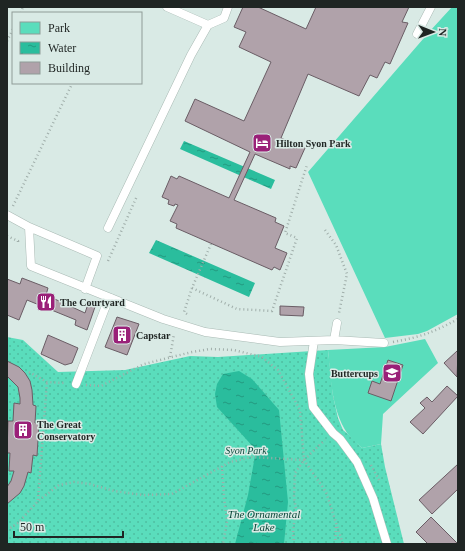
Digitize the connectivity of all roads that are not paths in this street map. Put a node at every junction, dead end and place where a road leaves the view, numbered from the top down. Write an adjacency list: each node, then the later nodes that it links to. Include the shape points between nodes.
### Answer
1 (167, 7): 4 (lane)
2 (228, 7): 4 (lane, via 224,18)
3 (431, 7): 5 (lane)
4 (208, 25): 8 (lane, via 190,54)
5 (417, 34)
6 (7, 215): 7 (lane)
7 (29, 227): 9 (lane, via 31,266); 9 (lane, via 97,256)
8 (108, 228)
9 (85, 289): 10 (lane)
10 (111, 298): 13 (lane, via 163,320 206,332 280,342); 15 (lane)
11 (337, 323): 12 (lane)
12 (334, 340): 13 (lane); 14 (lane)
13 (314, 341): 16 (lane, via 309,374 313,407 356,462 373,498)
14 (384, 343)
15 (76, 384)
16 (387, 544)

